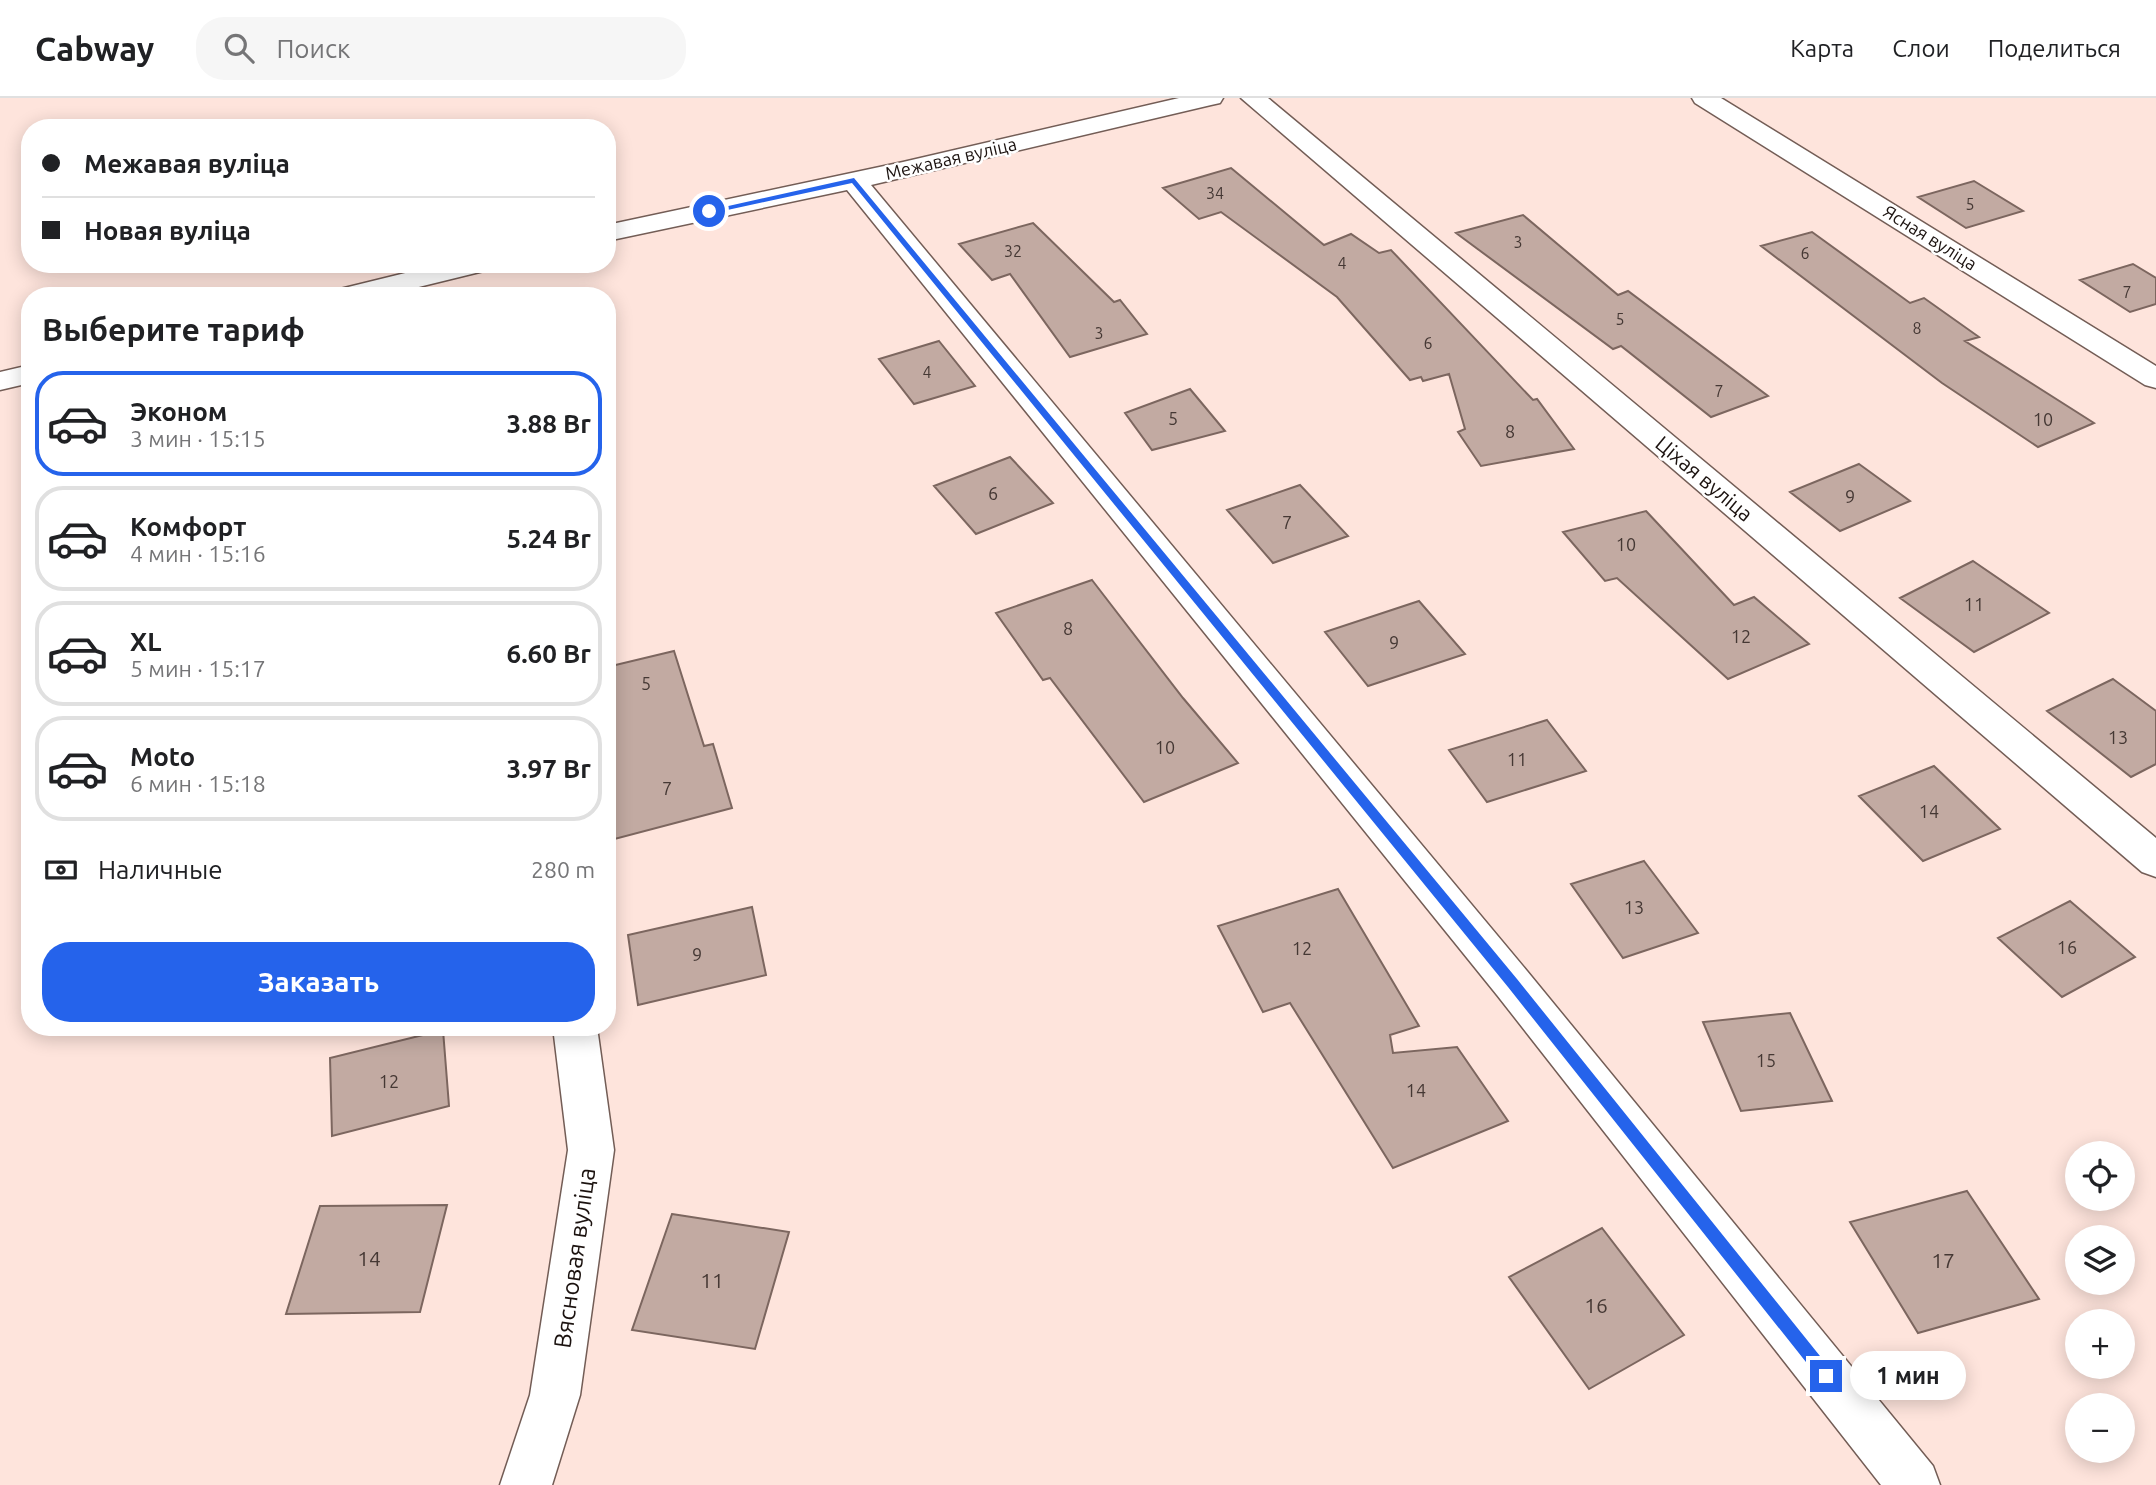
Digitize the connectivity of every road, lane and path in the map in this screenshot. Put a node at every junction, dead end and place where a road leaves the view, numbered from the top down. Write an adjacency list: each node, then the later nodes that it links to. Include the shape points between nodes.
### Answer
1 (1211, 98): 4 (street, Межавая вуліца)
2 (1253, 98): 11 (street, Ціхая вуліца)
3 (1704, 98): 9 (street, Ясная вуліца)
4 (854, 181): 5 (street, Межавая вуліца); 14 (street, via 1512,983)
5 (616, 231)
6 (441, 273): 7 (street)
7 (383, 287)
8 (21, 375): 10 (street)
9 (2156, 379)
10 (0, 381)
11 (2156, 861)
12 (576, 1036): 13 (street, Вясновая вуліца, via 591,1150 555,1395)
13 (526, 1485)
14 (1914, 1485)

